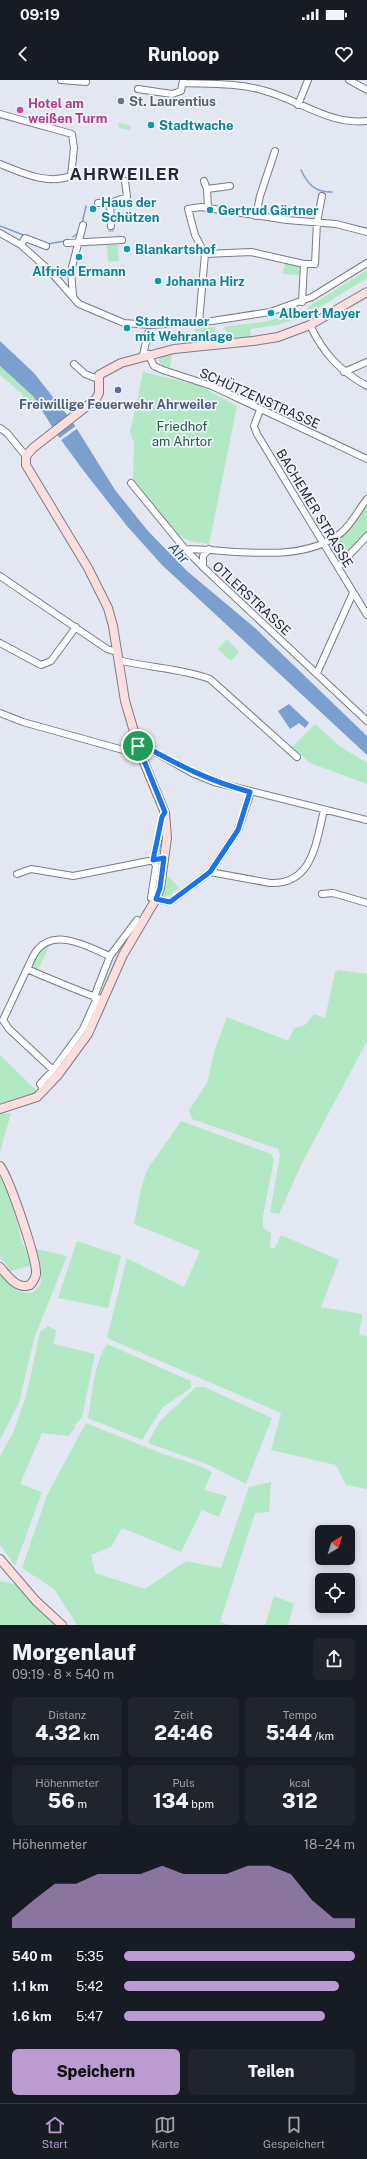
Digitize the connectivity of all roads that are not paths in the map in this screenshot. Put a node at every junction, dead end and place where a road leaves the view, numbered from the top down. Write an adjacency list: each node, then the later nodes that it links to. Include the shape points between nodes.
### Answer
1 (61, 80): 5 (street)
2 (308, 80): 9 (street)
3 (349, 80): 8 (street)
4 (183, 81): 6 (street); 7 (street, via 181,91 172,94)
5 (86, 82)
6 (219, 82): 9 (street, via 264,90)
7 (138, 89)
8 (367, 90)
9 (298, 105): 11 (street, via 326,116)
10 (0, 114): 13 (street, via 72,134 74,148 71,176 60,180 44,179)
11 (367, 122)
12 (275, 151): 22 (street)
13 (0, 164)
14 (125, 181): 20 (street, via 127,197)
15 (204, 181): 17 (street)
16 (230, 186): 17 (street)
17 (207, 189): 21 (street)
18 (322, 196): 23 (street)
19 (98, 203): 20 (street)
20 (110, 204): 25 (street)
21 (208, 208): 22 (street); 33 (street, via 188,209 195,235)
22 (256, 216): 23 (street)
23 (317, 222): 26 (street); 35 (street, via 315,264)
24 (83, 225): 29 (street)
25 (111, 226)
26 (367, 232)
27 (0, 233): 31 (street)
28 (122, 240): 29 (street, via 112,237)
29 (79, 241): 30 (street); 37 (street, via 71,271)
30 (67, 243)
31 (20, 245): 32 (street, via 25,238); 37 (street, via 49,270)
32 (46, 246)
33 (205, 254): 35 (street, via 251,252); 39 (street)
34 (367, 263): 38 (street)
35 (304, 264): 38 (street)
36 (367, 292): 41 (main road)
37 (73, 298): 40 (street, via 80,304 118,320)
38 (302, 302): 39 (street, via 270,312)
39 (199, 322): 42 (street)
40 (141, 324): 42 (street); 43 (street)
41 (310, 325): 44 (main road, via 272,338 174,349); 47 (street, via 325,353)
42 (149, 329): 44 (street)
43 (139, 332)
44 (146, 355): 48 (main road, via 113,367 102,373); 50 (street, SCHÜTZENSTRASSE, via 154,366 212,386)
45 (367, 362): 47 (street)
46 (74, 364): 48 (street, via 85,374)
47 (344, 372): 49 (street)
48 (98, 379): 52 (main road, via 99,393 96,399)
49 (367, 386)
50 (260, 410): 53 (street, SCHÜTZENSTRASSE); 57 (street, BACHEMER STRASSE, via 254,426 257,434)
51 (0, 428): 52 (street)
52 (26, 456): 67 (main road, via 26,465 100,591 110,616)
53 (367, 459)
54 (131, 483): 58 (street, OTLERSTRASSE)
55 (367, 499): 57 (street, via 342,533)
56 (367, 536): 61 (street)
57 (323, 543): 59 (street, via 300,552); 61 (street, BACHEMER STRASSE)
58 (185, 549): 59 (street); 60 (street, OTLERSTRASSE)
59 (209, 549): 60 (street, via 203,556)
60 (203, 567): 68 (street, OTLERSTRASSE)
61 (338, 567): 63 (street, BACHEMER STRASSE)
62 (0, 576): 65 (street)
63 (353, 593): 64 (street, BACHEMER STRASSE); 68 (street)
64 (367, 615)
65 (76, 627): 66 (street, via 51,661 41,665); 67 (street)
66 (0, 644)
67 (117, 656): 71 (main road, via 125,701); 73 (street, via 143,666 194,673 210,679)
68 (317, 673): 70 (street, OTLERSTRASSE)
69 (0, 713): 72 (street, via 23,722)
70 (367, 721)
71 (138, 746): 72 (main road); 74 (street, via 146,747 200,776)
72 (141, 755): 76 (main road)
73 (297, 757)
74 (250, 792): 75 (street); 80 (street, via 238,830)
75 (324, 810): 77 (street); 80 (street, via 308,864 303,872 292,880 270,883)
76 (165, 812): 78 (main road, via 167,838); 79 (street)
77 (367, 820)
78 (164, 858): 79 (street); 83 (main road, via 160,888)
79 (153, 860): 81 (street, via 73,876 31,869); 83 (street, via 156,866)
80 (210, 872): 83 (street, via 170,902)
81 (17, 874)
82 (322, 894): 84 (street, via 333,893)
83 (153, 899): 89 (main road, via 123,955)
84 (367, 903)
85 (137, 920): 86 (street)
86 (110, 956): 87 (street, via 94,947 66,940 50,941 36,951); 88 (street)
87 (27, 969): 88 (street); 91 (street, via 3,1020)
88 (94, 997): 89 (street); 92 (street, via 96,1000 83,1029)
89 (103, 1000): 93 (main road, via 88,1034)
90 (37, 1046): 91 (street)
91 (32, 1052): 92 (street)
92 (53, 1070): 93 (street, via 40,1084)
93 (44, 1091): 94 (main road, via 27,1102)
94 (0, 1109)
95 (0, 1166): 96 (main road, via 14,1196 33,1259 36,1272 34,1280 28,1286 21,1286 12,1281)
96 (0, 1267)
97 (0, 1559): 98 (main road, via 20,1584)
98 (62, 1625)

